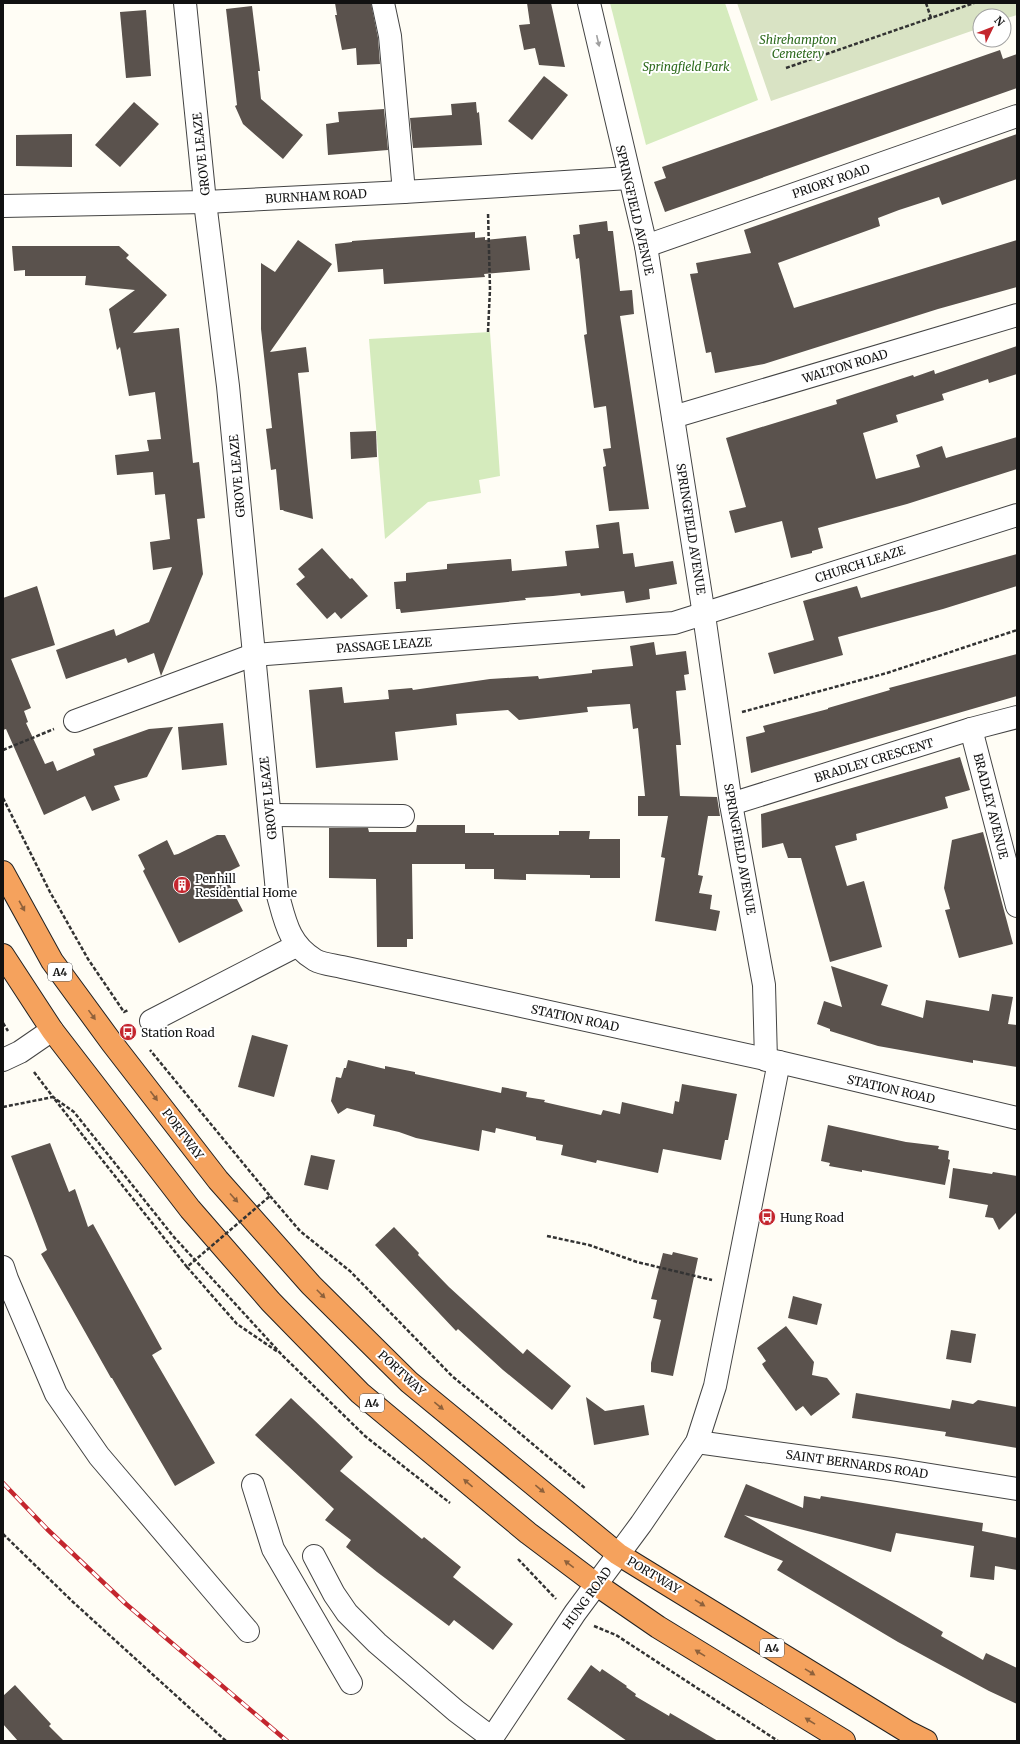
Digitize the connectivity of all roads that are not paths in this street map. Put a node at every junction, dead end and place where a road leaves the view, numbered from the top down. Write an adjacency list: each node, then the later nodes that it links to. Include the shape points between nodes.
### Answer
1 (185, 3): 7 (street, GROVE LEAZE)
2 (383, 3): 6 (street, via 390,36)
3 (589, 3): 5 (street, SPRINGFIELD AVENUE, one-way to 5)
4 (1017, 116): 9 (street, PRIORY ROAD)
5 (629, 178): 6 (street, BURNHAM ROAD); 9 (street, SPRINGFIELD AVENUE)
6 (404, 192): 7 (street, BURNHAM ROAD)
7 (206, 202): 8 (street, BURNHAM ROAD); 14 (street, GROVE LEAZE, via 228,386)
8 (3, 206)
9 (646, 246): 11 (street, SPRINGFIELD AVENUE)
10 (1017, 315): 11 (street, WALTON ROAD)
11 (673, 417): 13 (street, SPRINGFIELD AVENUE)
12 (1017, 515): 13 (street, CHURCH LEAZE)
13 (704, 615): 14 (street, PASSAGE LEAZE, via 674,623); 18 (street, SPRINGFIELD AVENUE)
14 (253, 655): 16 (street, PASSAGE LEAZE); 19 (street, GROVE LEAZE)
15 (1017, 717): 17 (street, BRADLEY CRESCENT)
16 (75, 721)
17 (971, 730): 18 (street, BRADLEY CRESCENT); 22 (street, BRADLEY AVENUE)
18 (731, 804): 28 (street, SPRINGFIELD AVENUE, via 764,985)
19 (270, 815): 20 (street); 23 (street, GROVE LEAZE, via 278,892 285,922)
20 (403, 816)
21 (3, 872): 34 (highway, PORTWAY / A4, one-way to 34, via 52,961 112,1043 218,1180 311,1285 409,1382)
22 (1017, 906)
23 (296, 946): 25 (street); 28 (street, STATION ROAD, via 316,961)
24 (3, 955): 26 (highway, A4)
25 (151, 1022)
26 (52, 1030): 27 (street, via 20,1052); 36 (highway, A4, one-way to 26, via 528,1533 343,1376 271,1302 190,1209)
27 (3, 1060)
28 (772, 1061): 29 (street, STATION ROAD); 31 (street, HUNG ROAD, via 735,1285 715,1386)
29 (1017, 1118)
30 (3, 1267): 37 (street, via 56,1394 99,1456)
31 (697, 1442): 33 (street, SAINT BERNARDS ROAD); 34 (street, HUNG ROAD)
32 (253, 1485): 38 (street, via 273,1549)
33 (1017, 1489)
34 (618, 1554): 36 (street, HUNG ROAD); 41 (highway, PORTWAY / A4, one-way to 41)
35 (314, 1556): 39 (street, via 347,1613)
36 (597, 1585): 39 (street, HUNG ROAD, via 575,1613); 40 (highway, A4, one-way to 36, via 663,1630)
37 (248, 1631)
38 (351, 1683)
39 (491, 1739)
40 (844, 1741)
41 (926, 1741)

